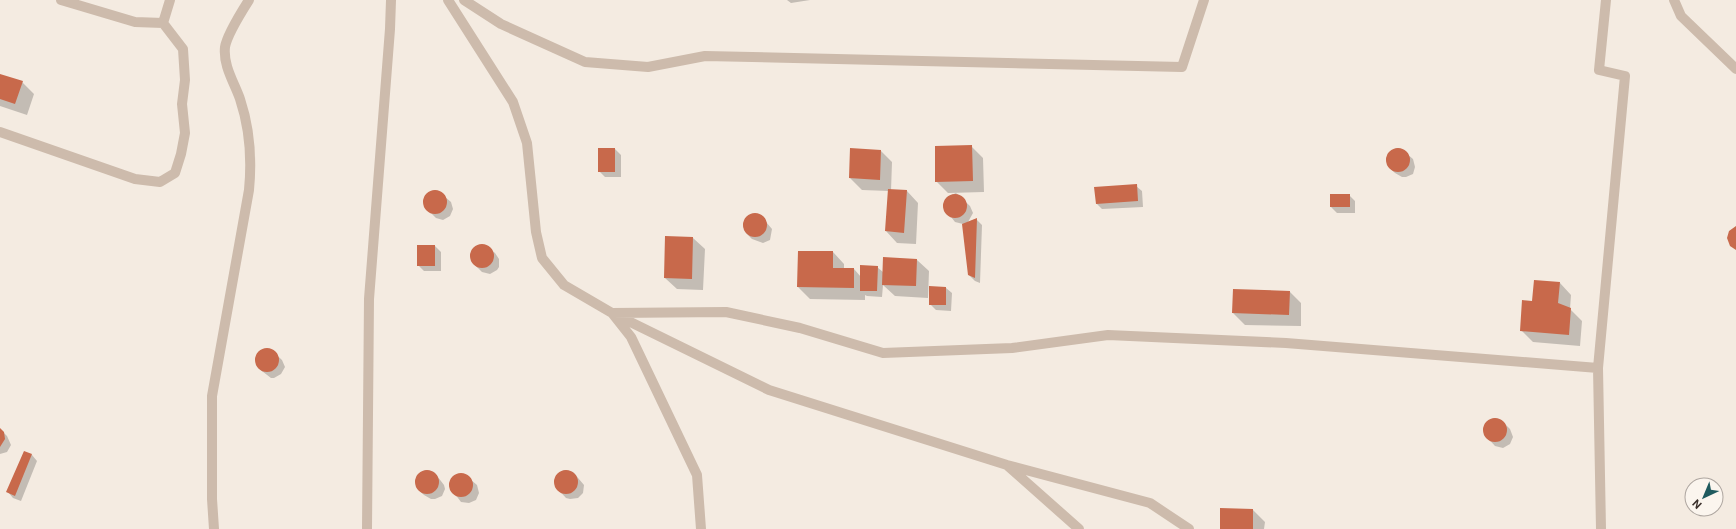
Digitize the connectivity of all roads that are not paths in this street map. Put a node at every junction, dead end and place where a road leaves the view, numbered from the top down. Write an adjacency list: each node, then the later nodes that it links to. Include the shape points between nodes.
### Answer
1 (61, 0): 10 (street, via 135,22)
2 (170, 0): 10 (street)
3 (249, 0): 16 (street, via 225,46 226,66 240,100 250,138 251,168 212,396)
4 (391, 0): 17 (street, via 369,299)
5 (448, 0): 13 (street, via 513,102 527,143 536,232 542,258 564,285)
6 (464, 0): 7 (street, via 501,24 585,62 648,67 705,56 1182,67)
7 (1204, 0)
8 (1606, 0): 14 (street, via 1599,70 1625,76)
9 (1674, 0): 11 (street, via 1681,16)
10 (163, 23): 12 (street, via 183,49 185,80 182,104 185,133 175,173 160,182 135,179)
11 (1736, 69)
12 (0, 132)
13 (612, 313): 14 (street, via 726,312 800,328 883,354 1012,348 1108,335 1286,344); 15 (street, via 769,390); 18 (street, via 630,337 697,475)
14 (1598, 368): 21 (street)
15 (1007, 465): 19 (street); 20 (street, via 1150,502)
16 (214, 529)
17 (367, 529)
18 (701, 529)
19 (1079, 529)
20 (1189, 529)
21 (1601, 529)

